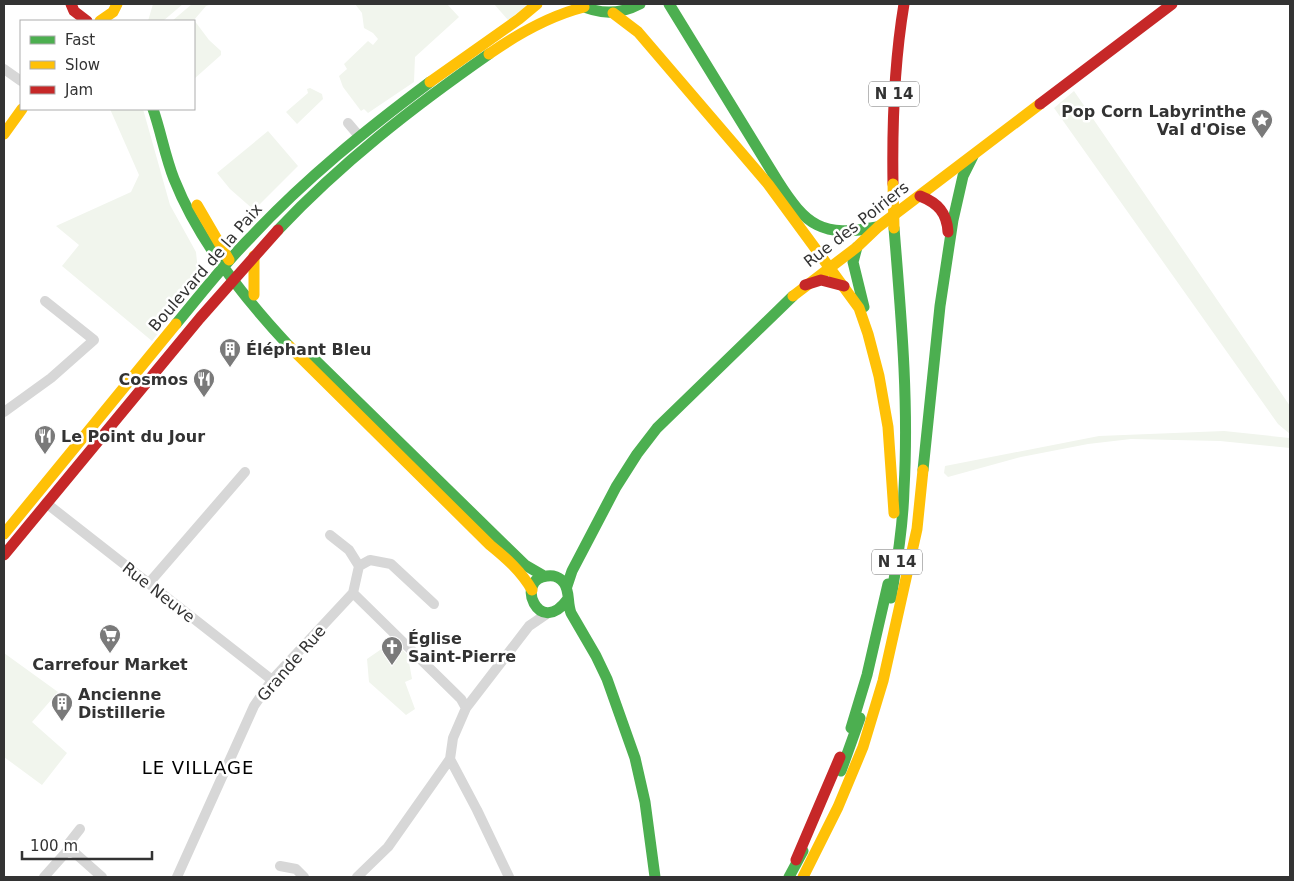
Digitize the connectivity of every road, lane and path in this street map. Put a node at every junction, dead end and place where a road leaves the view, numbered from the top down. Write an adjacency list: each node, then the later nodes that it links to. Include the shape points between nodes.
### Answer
1 (537, 4): 20 (main road, Boulevard de la Paix)
2 (640, 4): 10 (main road)
3 (669, 4): 25 (main road, via 774,175 806,217 820,227 839,232)
4 (904, 4): 22 (main road, N 14, via 892,118)
5 (916, 4): 22 (main road, N 14)
6 (1172, 4): 21 (main road, Rue des Poiriers)
7 (581, 6): 10 (main road, via 601,13); 32 (main road, via 551,16 519,34 379,135 321,186)
8 (73, 12): 11 (main road)
9 (115, 12): 12 (main road)
10 (613, 13): 26 (main road, via 638,32 768,184)
11 (85, 20)
12 (102, 20)
13 (4, 70): 14 (street)
14 (20, 80)
15 (21, 110): 19 (main road)
16 (153, 110): 17 (main road)
17 (157, 121): 27 (main road, via 177,187); 29 (main road, via 184,182)
18 (348, 124): 20 (street)
19 (4, 134)
20 (359, 136): 28 (main road, Boulevard de la Paix)
21 (973, 156): 23 (main road, Rue des Poiriers); 31 (main road, via 963,176)
22 (898, 184): 24 (main road, N 14, bridge)
23 (920, 196): 25 (main road, Rue des Poiriers); 31 (main road, via 932,200 943,210 947,220)
24 (900, 226): 43 (main road, N 14); 80 (main road, N 14, via 905,368 905,474 900,545 888,614 853,737 832,795)
25 (878, 227): 30 (main road, Rue des Poiriers)
26 (804, 233): 33 (main road); 36 (main road, via 814,260)
27 (203, 234): 34 (main road); 35 (main road, via 210,260)
28 (251, 235): 29 (main road, via 234,241); 34 (main road, Boulevard de la Paix)
29 (216, 236): 34 (main road)
30 (857, 247): 33 (main road, Rue des Poiriers); 42 (main road, via 853,262)
31 (948, 250): 59 (main road, via 916,529)
32 (254, 256): 34 (main road); 39 (main road)
33 (829, 268): 36 (main road, Rue des Poiriers); 37 (main road)
34 (231, 270): 35 (main road, Boulevard de la Paix); 38 (main road, Boulevard de la Paix); 39 (main road); 41 (main road)
35 (209, 284): 46 (main road, Boulevard de la Paix)
36 (805, 285): 37 (main road, via 821,280); 50 (main road, Rue des Poiriers, via 657,428)
37 (844, 286): 42 (main road, via 859,308)
38 (219, 295): 39 (main road); 41 (main road, Boulevard de la Paix)
39 (250, 296): 55 (main road, via 525,565); 58 (main road, via 280,338 511,562)
40 (46, 301): 45 (street, via 94,340 51,378)
41 (209, 306): 48 (main road, Boulevard de la Paix)
42 (868, 334): 80 (main road, via 888,427 894,516 888,580 859,707 834,775)
43 (916, 391)
44 (917, 410): 59 (main road, N 14, via 914,506)
45 (4, 412)
46 (54, 472): 48 (street, via 45,496); 49 (main road, Boulevard de la Paix)
47 (245, 472): 56 (street)
48 (46, 503): 49 (street); 53 (main road, Boulevard de la Paix); 56 (street, Rue Neuve)
49 (27, 506): 51 (main road, Boulevard de la Paix)
50 (602, 512): 55 (main road, via 567,563); 57 (main road)
51 (4, 534)
52 (330, 535): 54 (street, via 349,550)
53 (4, 554)
54 (359, 566): 60 (street); 62 (street, via 370,560 391,564)
55 (548, 576): 57 (main road, via 559,578); 58 (main road, via 536,581)
56 (148, 583): 66 (street, Rue Neuve)
57 (567, 586): 61 (main road)
58 (532, 590): 63 (main road)
59 (904, 591): 81 (main road, N 14, via 883,682 863,747 838,808)
60 (353, 593): 66 (street, Grande Rue); 67 (street, via 462,698)
61 (567, 600): 64 (main road, via 562,608); 68 (main road, via 572,616 596,655)
62 (434, 604)
63 (535, 606): 64 (main road); 65 (street)
64 (550, 613): 65 (street); 68 (main road, via 566,621)
65 (529, 626): 67 (street)
66 (272, 680): 75 (street, Grande Rue, via 254,706)
67 (466, 708): 69 (street, via 453,738)
68 (624, 724): 79 (main road, via 643,788)
69 (450, 759): 77 (street, via 388,847); 78 (street)
70 (80, 829): 71 (street, via 69,843)
71 (68, 850): 73 (street); 74 (street)
72 (280, 866): 76 (street, via 296,869)
73 (44, 877)
74 (102, 877)
75 (178, 877)
76 (304, 877)
77 (357, 877)
78 (509, 877)
79 (655, 877)
80 (788, 877)
81 (803, 877)

